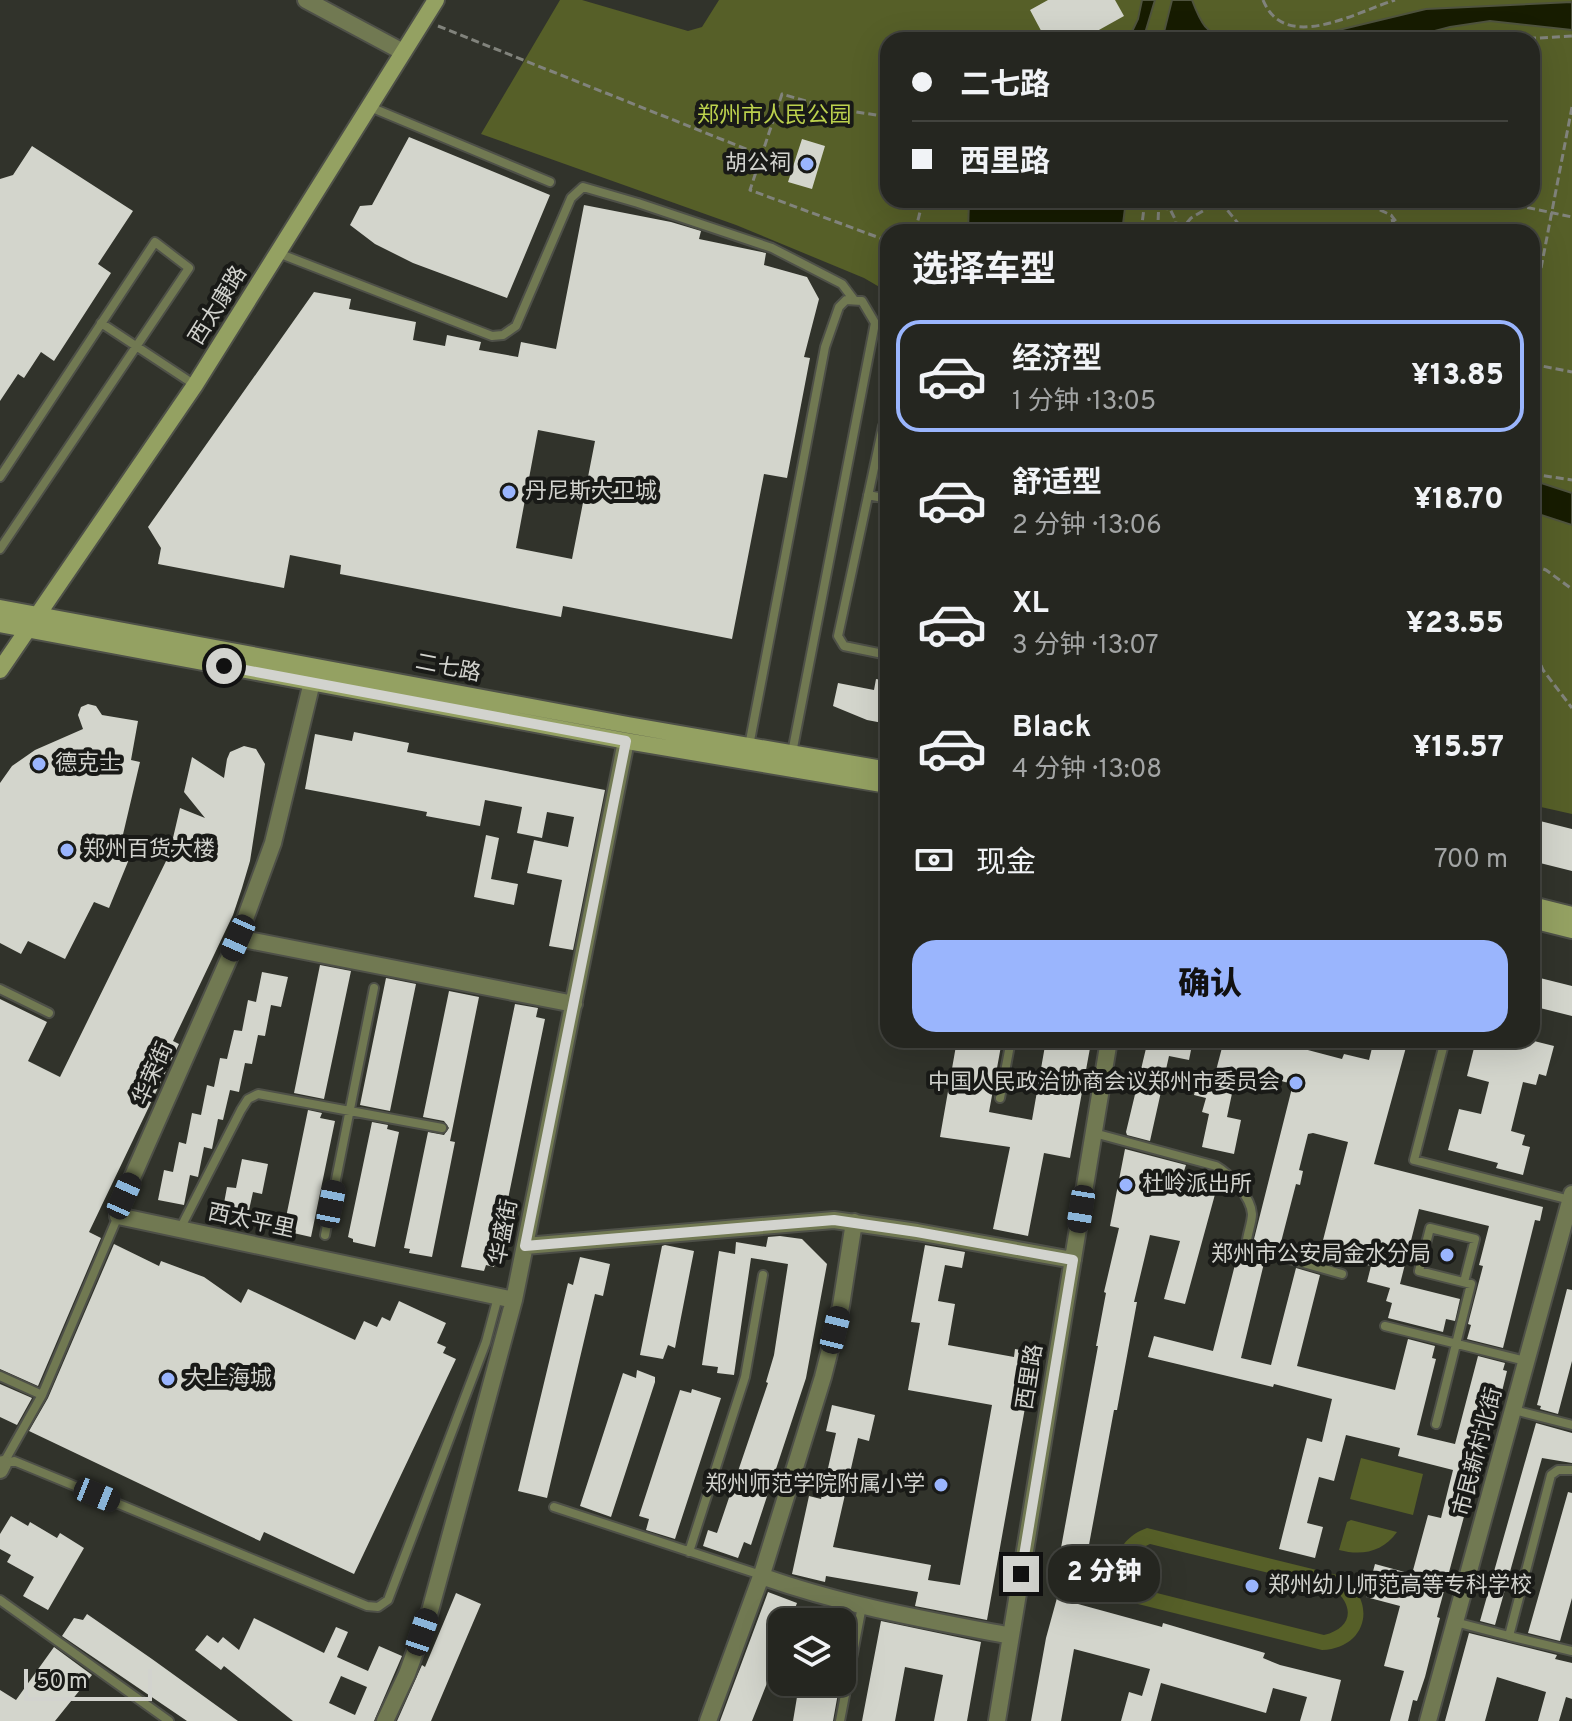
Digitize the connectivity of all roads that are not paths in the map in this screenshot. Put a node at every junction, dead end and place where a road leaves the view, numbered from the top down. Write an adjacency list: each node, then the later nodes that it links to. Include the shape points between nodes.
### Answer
1 (306, 0): 3 (street)
2 (436, 0): 3 (main road, 西太康路)
3 (403, 52): 4 (main road, 西太康路)
4 (369, 107): 5 (lane); 6 (main road, 西太康路)
5 (550, 182)
6 (278, 253): 7 (lane, via 492,336 503,335 516,326 571,198 583,187 772,248 842,284); 10 (main road, 西太康路)
7 (854, 300): 24 (lane, via 839,307 825,347); 25 (lane, via 862,301 875,323)
8 (101, 323): 9 (lane); 9 (lane, via 155,242 189,268); 12 (lane)
9 (137, 347): 10 (lane); 15 (lane)
10 (195, 385): 17 (main road, 西太康路)
11 (880, 440): 13 (lane)
12 (0, 477)
13 (868, 495): 14 (lane); 20 (lane, via 838,636 844,646)
14 (880, 497)
15 (0, 549)
16 (0, 608): 17 (main road, 二七路)
17 (38, 614): 19 (main road, 西太康路); 24 (main road, 二七路)
18 (0, 624): 19 (main road, 二七路)
19 (28, 629): 21 (main road, 西太康路); 22 (main road, 二七路)
20 (880, 653)
21 (0, 670)
22 (312, 682): 23 (main road, 二七路); 32 (street, 华荣街, via 273,843)
23 (626, 741): 27 (main road, 二七路); 35 (street, 华盛街)
24 (749, 746): 25 (main road, 二七路)
25 (792, 753): 26 (main road, 二七路)
26 (880, 769)
27 (880, 784)
28 (1540, 907): 29 (main road)
29 (1572, 915)
30 (1540, 922): 31 (main road)
31 (1572, 930)
32 (238, 938): 35 (street); 45 (street, 华荣街)
33 (374, 988): 41 (lane)
34 (0, 989): 36 (lane)
35 (574, 1004): 49 (street, 华盛街)
36 (49, 1013)
37 (1009, 1048): 40 (lane)
38 (1108, 1048): 43 (street, 西里路)
39 (1443, 1048): 44 (lane, via 1414,1160)
40 (1000, 1098)
41 (350, 1111): 42 (lane); 47 (lane, via 258,1094 248,1099); 48 (lane)
42 (442, 1128)
43 (1094, 1133): 50 (street, 西里路); 51 (lane, via 1225,1171 1249,1202 1251,1248)
44 (1571, 1197): 57 (street, 市民新村北街)
45 (118, 1216): 47 (street, 西太平里); 59 (lane, 华荣街)
46 (854, 1222): 49 (street); 50 (street); 67 (street, via 823,1377)
47 (180, 1229): 54 (street, 西太平里)
48 (325, 1235)
49 (525, 1246): 54 (street, 华盛街)
50 (1073, 1260): 71 (street, 西里路)
51 (1342, 1274)
52 (763, 1275): 66 (lane, via 745,1377)
53 (1464, 1282): 53 (lane, via 1419,1271 1430,1228 1475,1239); 56 (lane, via 1471,1284)
54 (506, 1299): 63 (lane, via 388,1600 378,1607 14,1461); 75 (street, 华盛街, via 430,1611)
55 (1385, 1326): 56 (lane)
56 (1456, 1343): 57 (lane); 61 (lane)
57 (1527, 1361): 60 (street, 市民新村北街)
58 (0, 1376): 59 (lane)
59 (42, 1395): 63 (lane, 华荣街)
60 (1514, 1410): 62 (lane); 70 (street, 市民新村北街)
61 (1436, 1424)
62 (1572, 1424)
63 (1, 1466)
64 (1572, 1470): 72 (lane, via 1551,1475)
65 (554, 1507): 66 (lane)
66 (689, 1552): 67 (lane)
67 (761, 1576): 69 (street); 76 (street)
68 (0, 1600): 74 (lane)
69 (862, 1606): 71 (street); 77 (lane)
70 (1455, 1622): 72 (lane); 79 (street, 市民新村北街)
71 (1011, 1636): 78 (street, 西里路)
72 (1509, 1636): 73 (lane)
73 (1572, 1651)
74 (169, 1721)
75 (385, 1721)
76 (708, 1721)
77 (840, 1721)
78 (997, 1721)
79 (1428, 1721)

